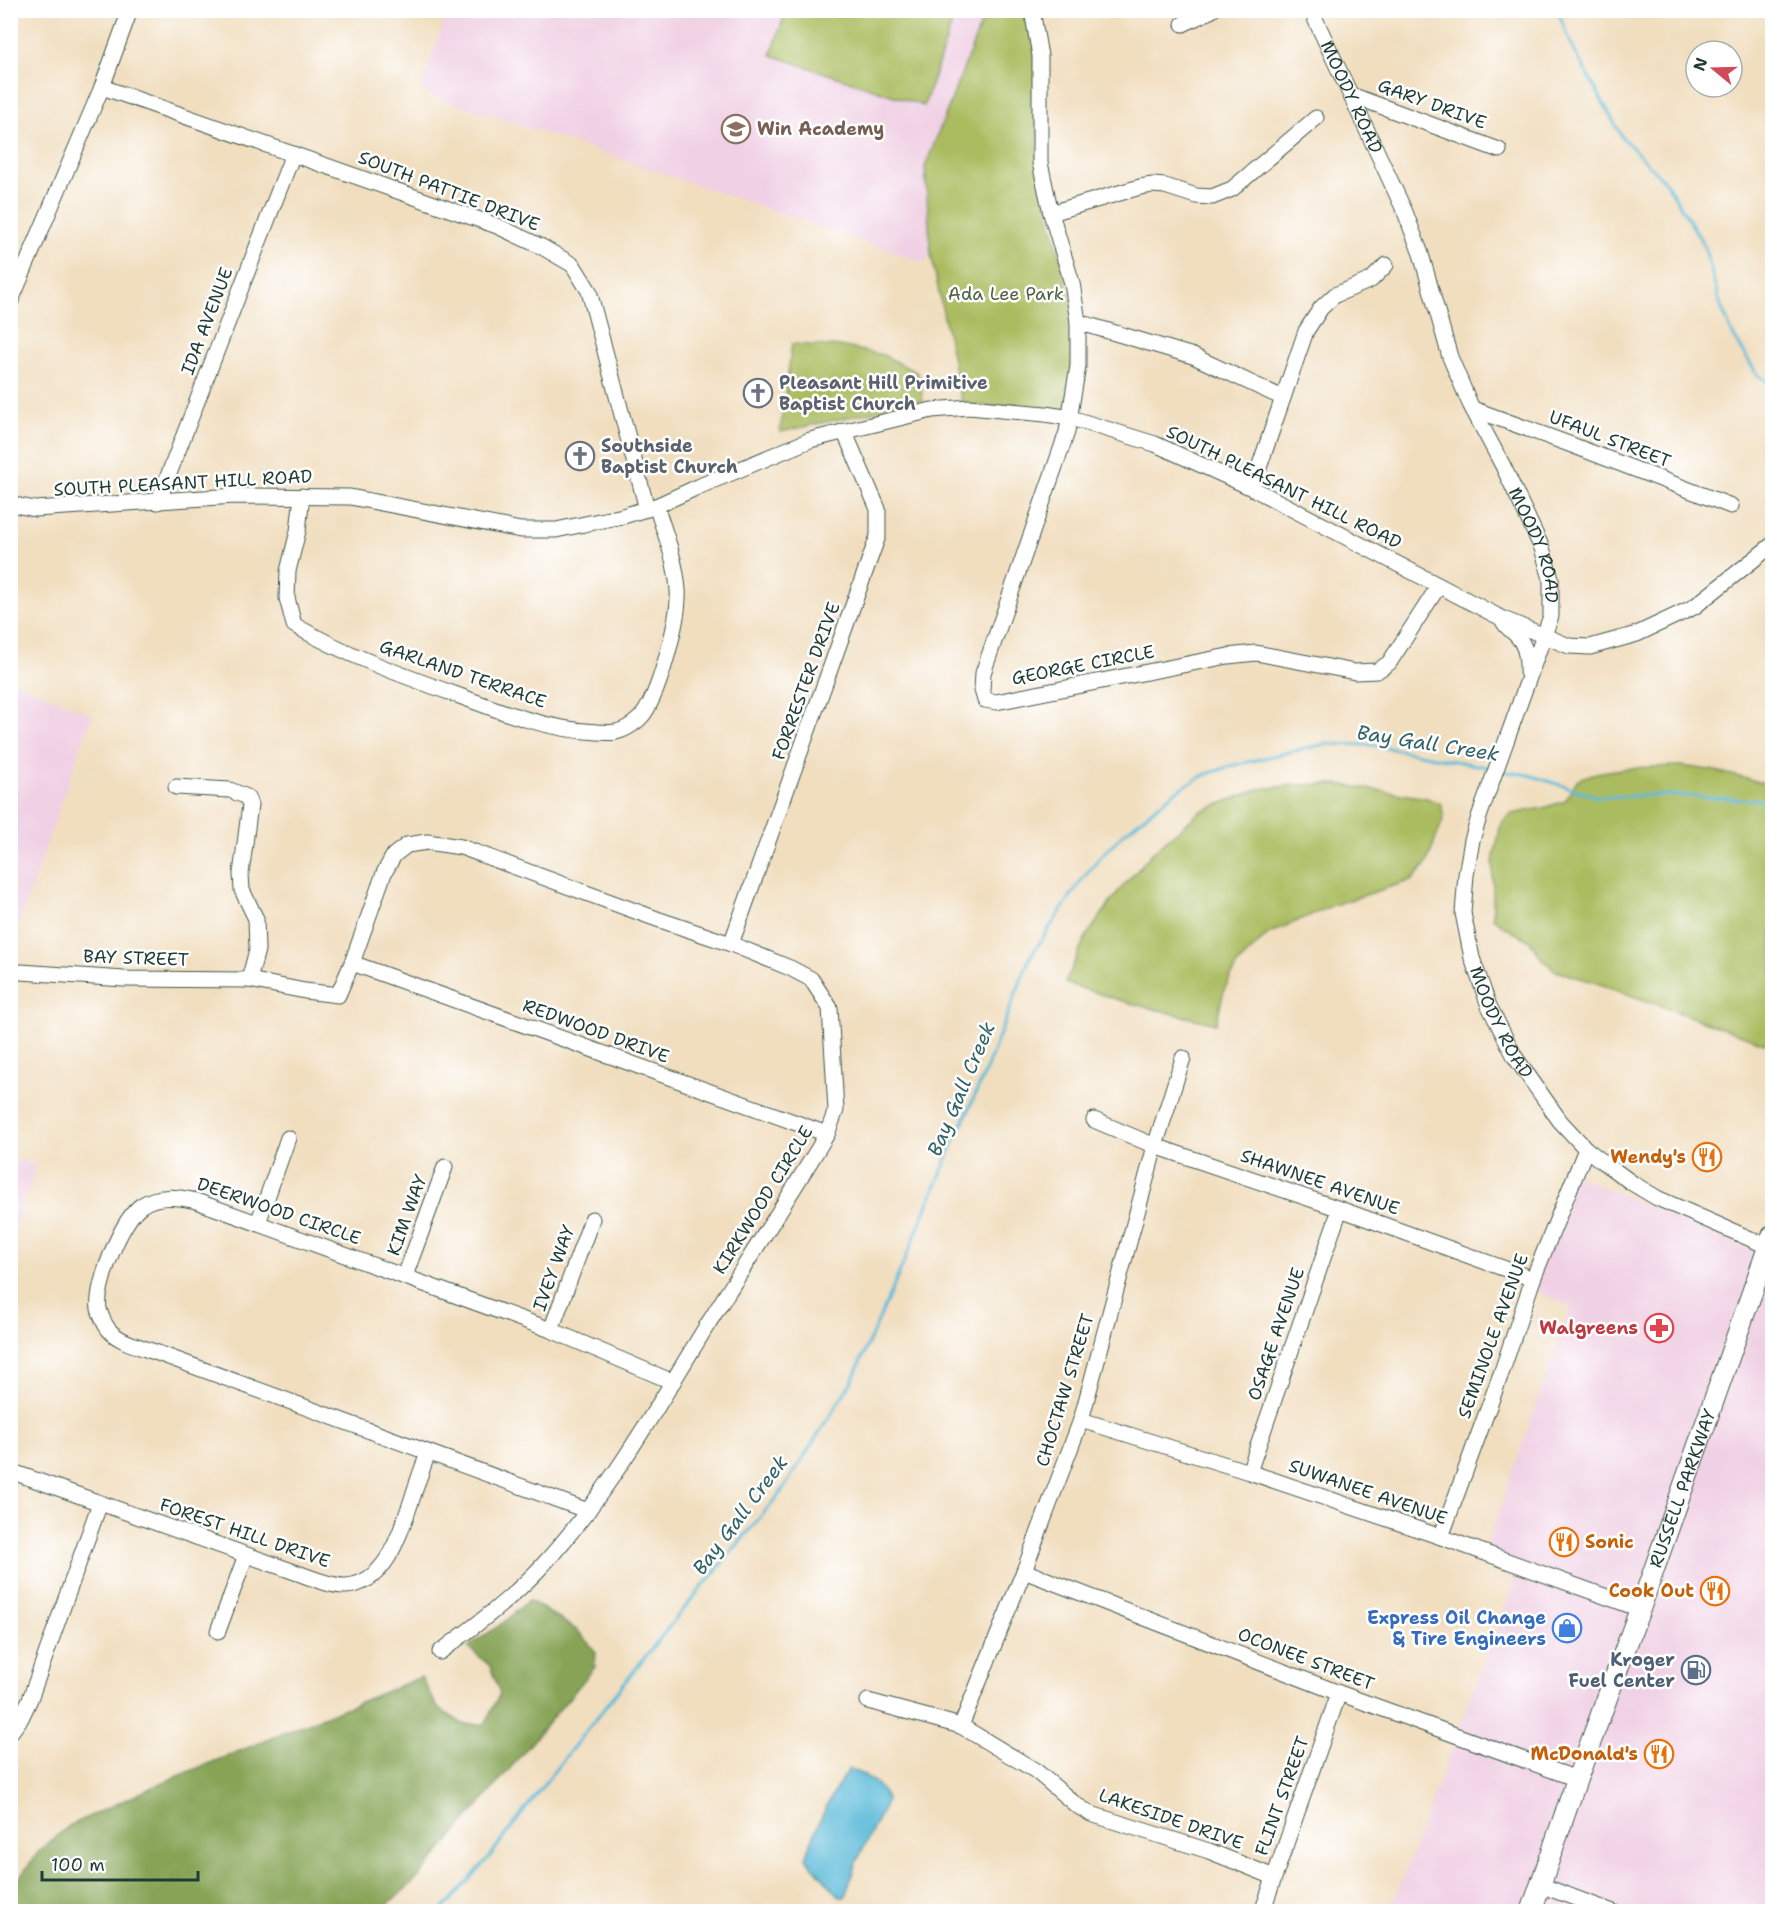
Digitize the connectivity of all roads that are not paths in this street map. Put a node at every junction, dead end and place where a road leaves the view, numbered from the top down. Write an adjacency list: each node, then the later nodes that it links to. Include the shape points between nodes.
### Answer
1 (130, 10): 6 (street)
2 (1032, 10): 11 (street, via 1041,56 1040,163)
3 (1212, 10): 5 (street)
4 (1311, 10): 7 (street, MOODY ROAD)
5 (1183, 24)
6 (102, 87): 10 (street, SOUTH PATTIE DRIVE); 13 (street)
7 (1351, 95): 9 (street, GARY DRIVE); 16 (street, MOODY ROAD, via 1405,212 1450,357)
8 (1316, 118): 11 (street, via 1232,189 1212,197 1152,185)
9 (1499, 150)
10 (293, 154): 21 (street, IDA AVENUE); 24 (street, SOUTH PATTIE DRIVE, via 497,226 573,265 589,291)
11 (1051, 213): 14 (street, via 1070,272)
12 (1386, 265): 15 (street, via 1371,280 1335,295 1321,308 1306,331)
13 (10, 303)
14 (1078, 322): 15 (street, via 1193,356); 17 (street, via 1078,366)
15 (1283, 398): 19 (street)
16 (1473, 409): 23 (street, UFAUL STREET); 28 (street, MOODY ROAD, via 1547,560 1552,598)
17 (1071, 418): 18 (street, SOUTH PLEASANT HILL ROAD, via 969,407 932,410); 19 (street, SOUTH PLEASANT HILL ROAD, via 1155,444); 26 (street, GEORGE CIRCLE, via 983,673 985,700 996,702 1256,653 1355,672 1377,671 1389,663)
18 (844, 431): 24 (street, SOUTH PLEASANT HILL ROAD, via 810,440); 31 (street, FORRESTER DRIVE, via 878,508 878,536)
19 (1252, 488): 26 (street, SOUTH PLEASANT HILL ROAD)
20 (303, 496): 21 (street, SOUTH PLEASANT HILL ROAD); 24 (street, SOUTH PLEASANT HILL ROAD, via 350,497 521,530 556,530); 24 (street, GARLAND TERRACE, via 288,572 287,598 294,625 372,664 505,713 558,728 597,732 615,732 631,726 644,714 655,693 674,629 678,592 675,568)
21 (158, 502): 22 (street, SOUTH PLEASANT HILL ROAD, via 35,509)
22 (10, 504)
23 (1731, 506)
24 (652, 507)
25 (1773, 546): 28 (street, SOUTH PLEASANT HILL ROAD, via 1694,607 1637,634 1590,647 1569,646)
26 (1438, 586): 27 (street, SOUTH PLEASANT HILL ROAD)
27 (1501, 618): 28 (street, SOUTH PLEASANT HILL ROAD); 29 (street, via 1527,653)
28 (1544, 637): 29 (street, MOODY ROAD)
29 (1525, 689): 40 (street, MOODY ROAD, via 1472,840 1463,913 1472,958 1489,1006 1515,1057 1560,1121)
30 (176, 787): 34 (street, via 230,790 247,797 250,805 242,890 256,919 257,950)
31 (731, 944): 32 (street, KIRKWOOD CIRCLE, via 461,847 427,842 407,845 394,855); 37 (street, KIRKWOOD CIRCLE, via 811,979 830,1008 836,1110)
32 (352, 963): 34 (street, BAY STREET, via 338,995); 37 (street, REDWOOD DRIVE)
33 (21, 972): 34 (street, BAY STREET, via 124,979)
34 (249, 980)
35 (1183, 1058): 39 (street, CHOCTAW STREET)
36 (1094, 1120): 39 (street, SHAWNEE AVENUE)
37 (827, 1134): 49 (street, KIRKWOOD CIRCLE)
38 (288, 1138): 44 (street)
39 (1155, 1146): 42 (street, SHAWNEE AVENUE); 50 (street, CHOCTAW STREET)
40 (1586, 1149): 45 (street, MOODY ROAD, via 1657,1198); 47 (street, SEMINOLE AVENUE)
41 (445, 1167): 46 (street, KIM WAY)
42 (1340, 1209): 47 (street, SHAWNEE AVENUE); 53 (street, OSAGE AVENUE)
43 (592, 1219): 48 (street, IVEY WAY)
44 (258, 1223): 46 (street, DEERWOOD CIRCLE); 51 (street, DEERWOOD CIRCLE, via 178,1197 143,1204 121,1233 100,1290 99,1309 110,1332 125,1341)
45 (1771, 1244): 59 (main road, RUSSELL PARKWAY)
46 (405, 1276): 48 (street, DEERWOOD CIRCLE)
47 (1533, 1279): 56 (street, SEMINOLE AVENUE)
48 (551, 1330): 49 (street, DEERWOOD CIRCLE)
49 (673, 1382): 55 (street, KIRKWOOD CIRCLE)
50 (1081, 1420): 53 (street, SUWANEE AVENUE); 58 (street, CHOCTAW STREET)
51 (428, 1453): 55 (street, DEERWOOD CIRCLE); 57 (street, FOREST HILL DRIVE, via 399,1537 372,1576 345,1586)
52 (10, 1471): 54 (street, FOREST HILL DRIVE)
53 (1249, 1472): 56 (street, SUWANEE AVENUE)
54 (100, 1503): 57 (street, FOREST HILL DRIVE); 65 (street, via 30,1699)
55 (588, 1511): 61 (street, KIRKWOOD CIRCLE, via 518,1590)
56 (1441, 1537): 59 (street, SUWANEE AVENUE)
57 (246, 1555): 60 (street)
58 (1024, 1571): 62 (street, OCONEE STREET); 64 (street, CHOCTAW STREET)
59 (1640, 1610): 66 (main road, RUSSELL PARKWAY)
60 (218, 1631)
61 (440, 1652)
62 (1339, 1693): 66 (street, OCONEE STREET); 67 (street, FLINT STREET)
63 (868, 1701): 64 (street, LAKESIDE DRIVE)
64 (961, 1726): 67 (street, LAKESIDE DRIVE, via 1036,1771 1091,1814 1209,1851)
65 (10, 1733)
66 (1577, 1779): 68 (main road, RUSSELL PARKWAY)
67 (1274, 1877): 69 (street, FLINT STREET)
68 (1540, 1885): 70 (main road, RUSSELL PARKWAY); 71 (street)
69 (1262, 1911)
70 (1531, 1911)
71 (1613, 1911)

